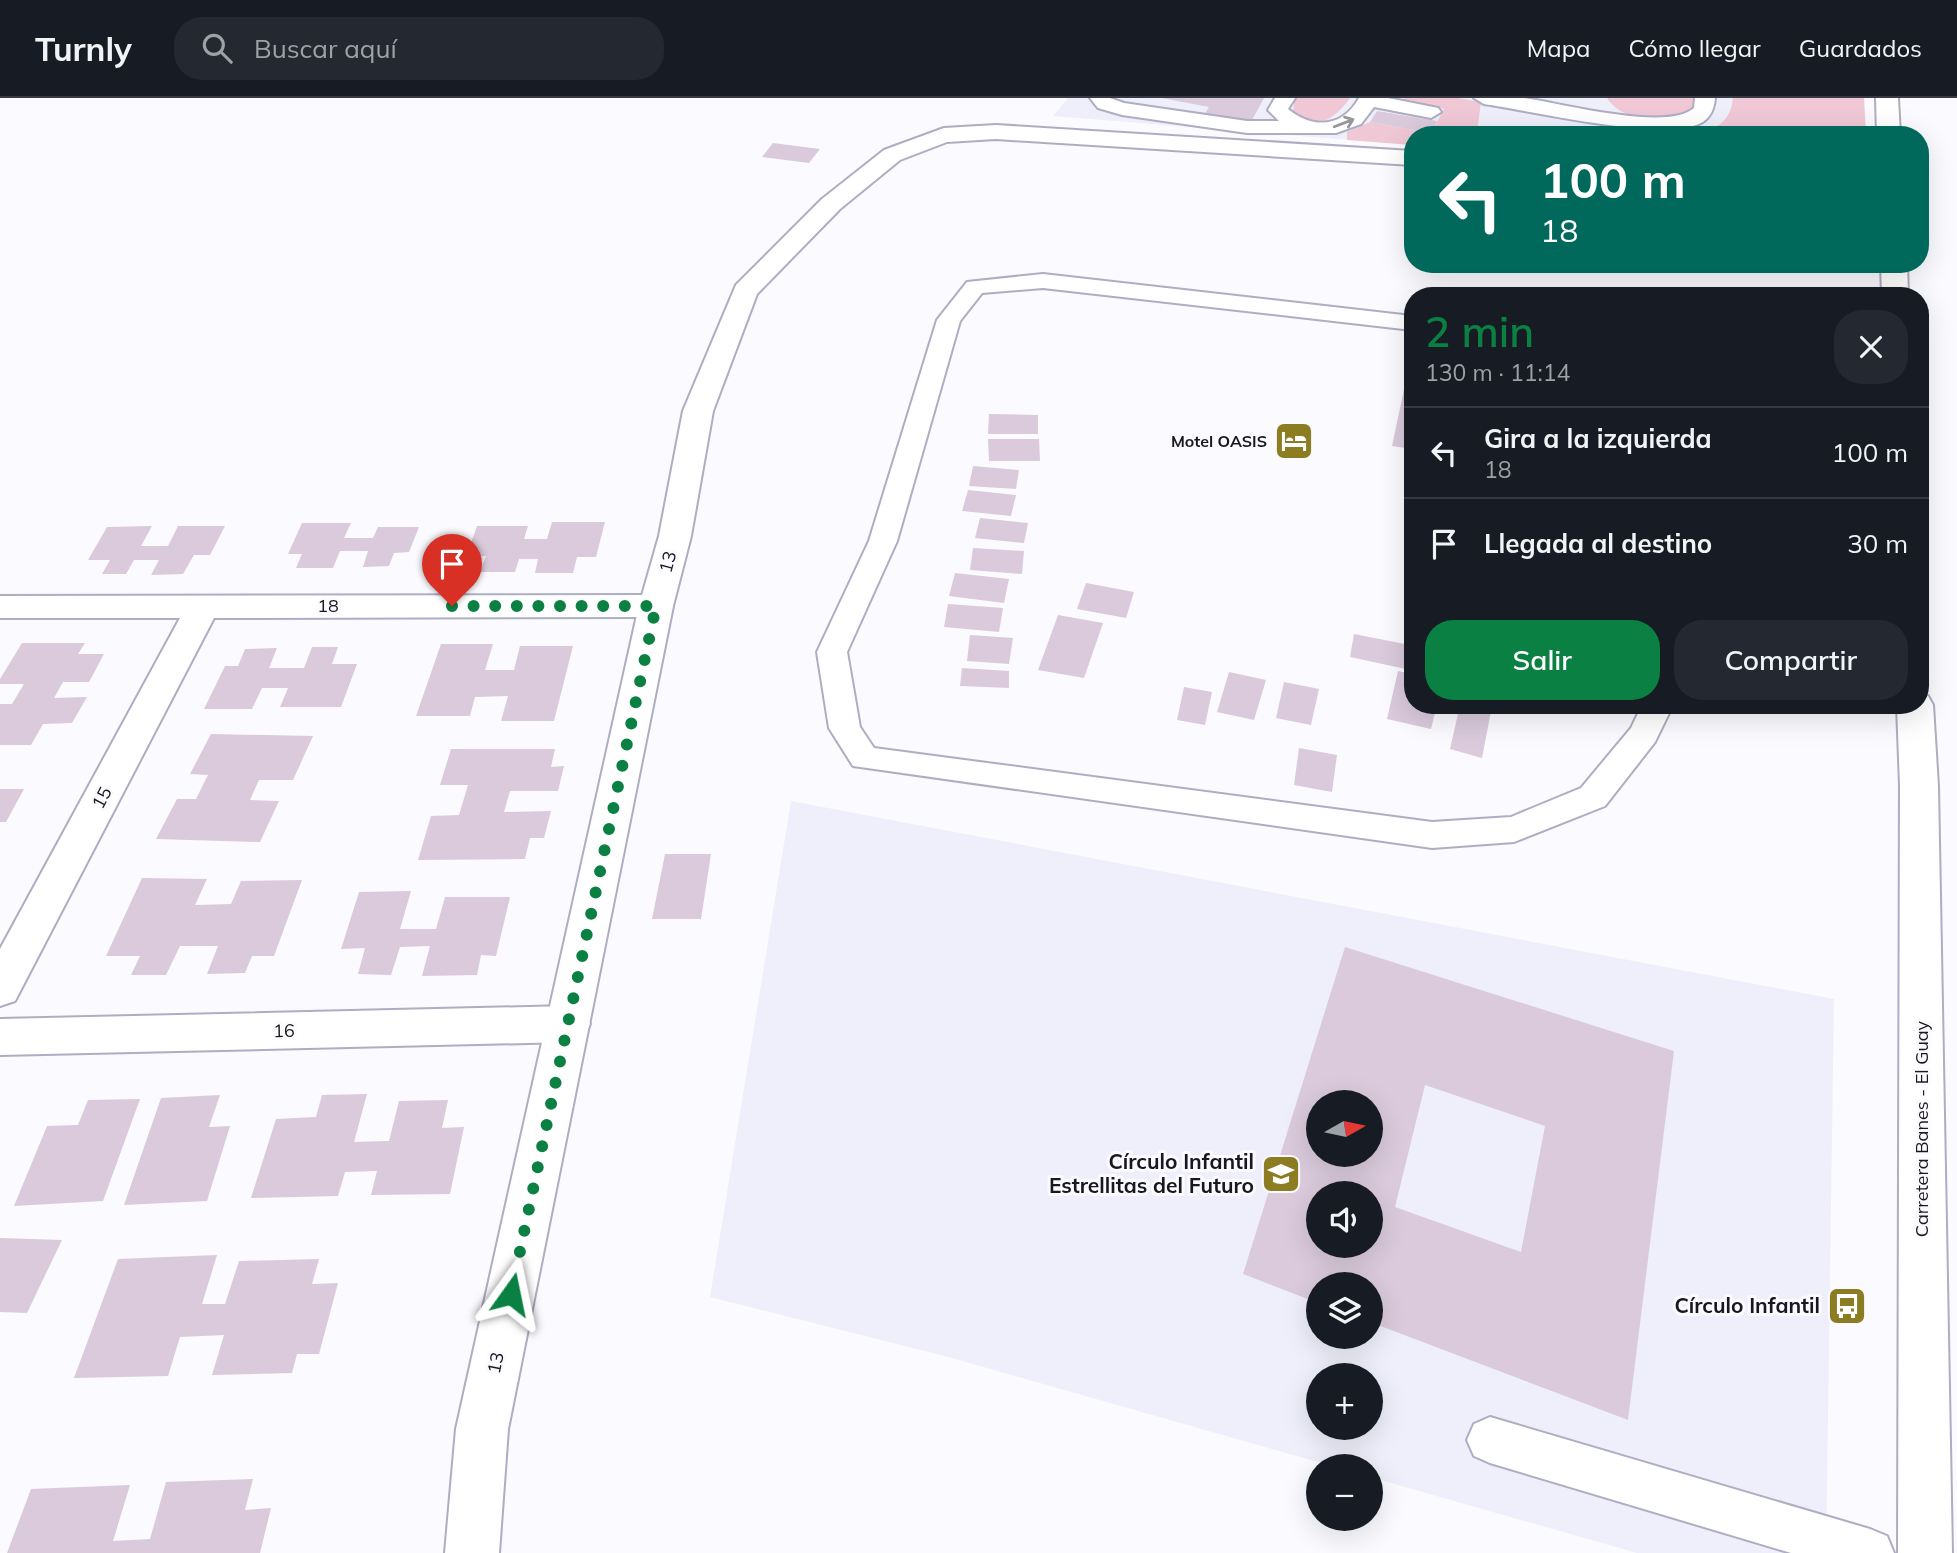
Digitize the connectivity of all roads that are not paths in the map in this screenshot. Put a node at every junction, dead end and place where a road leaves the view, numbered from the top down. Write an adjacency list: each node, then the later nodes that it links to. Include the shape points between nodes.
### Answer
1 (1100, 98): 10 (lane, via 1122,109 1247,127)
2 (1285, 98): 10 (lane, via 1278,110 1285,118)
3 (1485, 98): 7 (lane)
4 (1705, 98): 7 (lane, via 1704,110 1679,123 1650,124)
5 (1887, 98): 9 (street)
6 (1369, 99): 8 (lane); 10 (lane, one-way to 6, via 1346,125 1357,118)
7 (1587, 105)
8 (1432, 112)
9 (1889, 126)
10 (1313, 127)
11 (1404, 158): 13 (street, 13, via 996,132 944,135 892,155 831,204 745,291 698,411 675,536)
12 (1404, 322): 16 (lane, via 1043,281 975,287 949,320 883,541 832,652 845,728 864,758 1432,835 1514,829 1593,797 1644,734)
13 (656, 606): 15 (street, 18); 19 (street, 13)
14 (0, 607): 15 (street, 18)
15 (203, 607): 18 (street, 15)
16 (1654, 714)
17 (1915, 714): 24 (street, Carretera Banes - El Guay)
18 (0, 989)
19 (569, 1024): 20 (street, 16); 22 (street, 13, via 482,1429)
20 (0, 1037)
21 (1490, 1440): 23 (lane)
22 (472, 1553)
23 (1870, 1553)
24 (1925, 1553)

